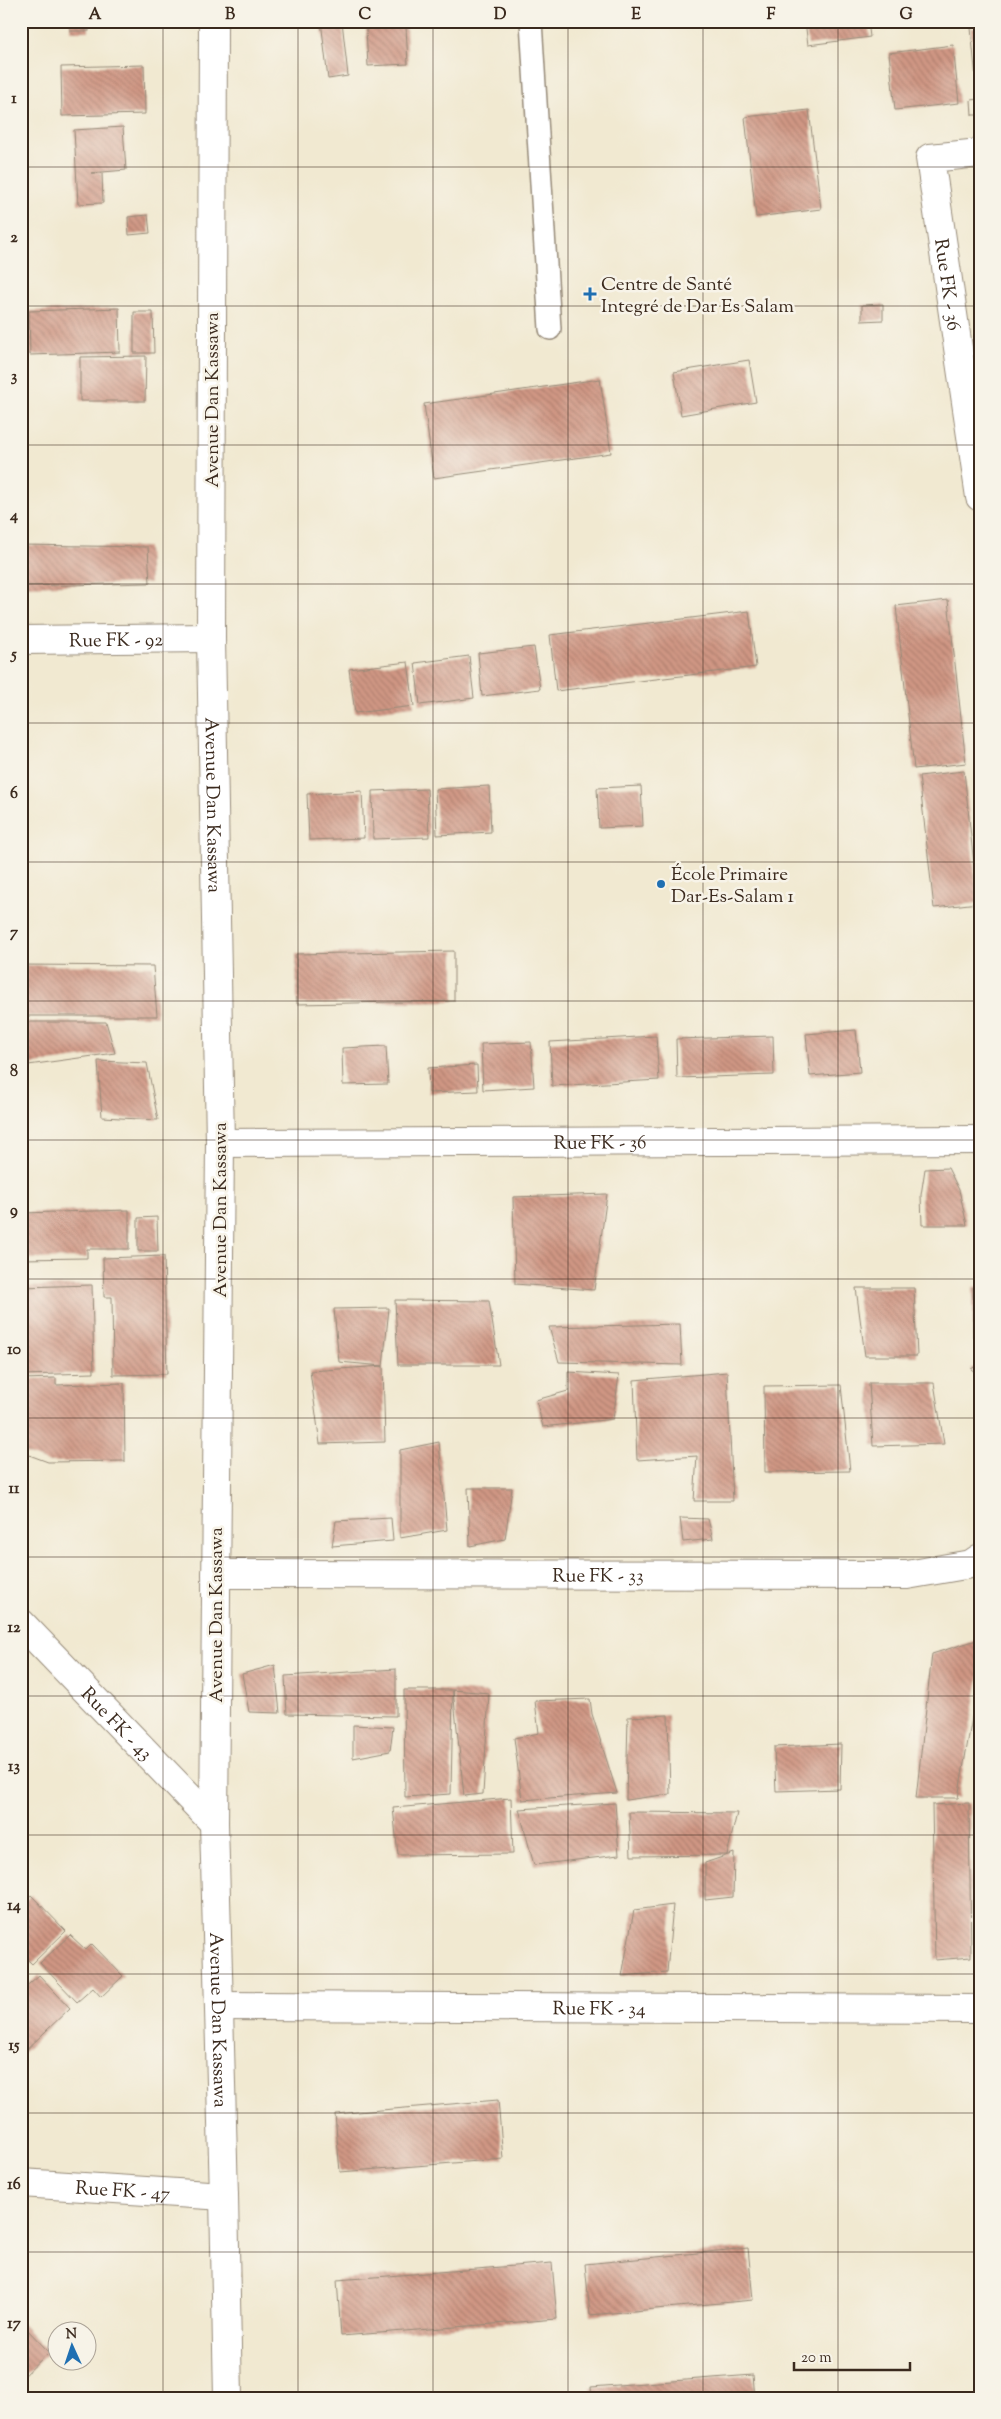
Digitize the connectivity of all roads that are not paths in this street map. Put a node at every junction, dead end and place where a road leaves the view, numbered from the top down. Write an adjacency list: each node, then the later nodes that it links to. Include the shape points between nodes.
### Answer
1 (212, 21): 6 (street, Avenue Dan Kassawa)
2 (531, 21): 4 (lane)
3 (980, 153): 5 (street, Rue FK - 36, via 930,158)
4 (550, 330)
5 (980, 497)
6 (211, 638): 7 (street, Rue FK - 92); 9 (street, Avenue Dan Kassawa)
7 (21, 640)
8 (980, 1140): 9 (street, Rue FK - 36)
9 (220, 1144): 11 (street, Avenue Dan Kassawa)
10 (980, 1558): 11 (street, Rue FK - 33, via 971,1564 907,1575)
11 (216, 1574): 13 (street, Avenue Dan Kassawa)
12 (21, 1623): 13 (street, Rue FK - 43)
13 (214, 1823): 14 (street, Avenue Dan Kassawa)
14 (220, 2006): 15 (street, Rue FK - 34); 17 (street, Avenue Dan Kassawa)
15 (980, 2009)
16 (21, 2182): 17 (street, Rue FK - 47)
17 (224, 2196): 18 (street, Avenue Dan Kassawa)
18 (228, 2398)

